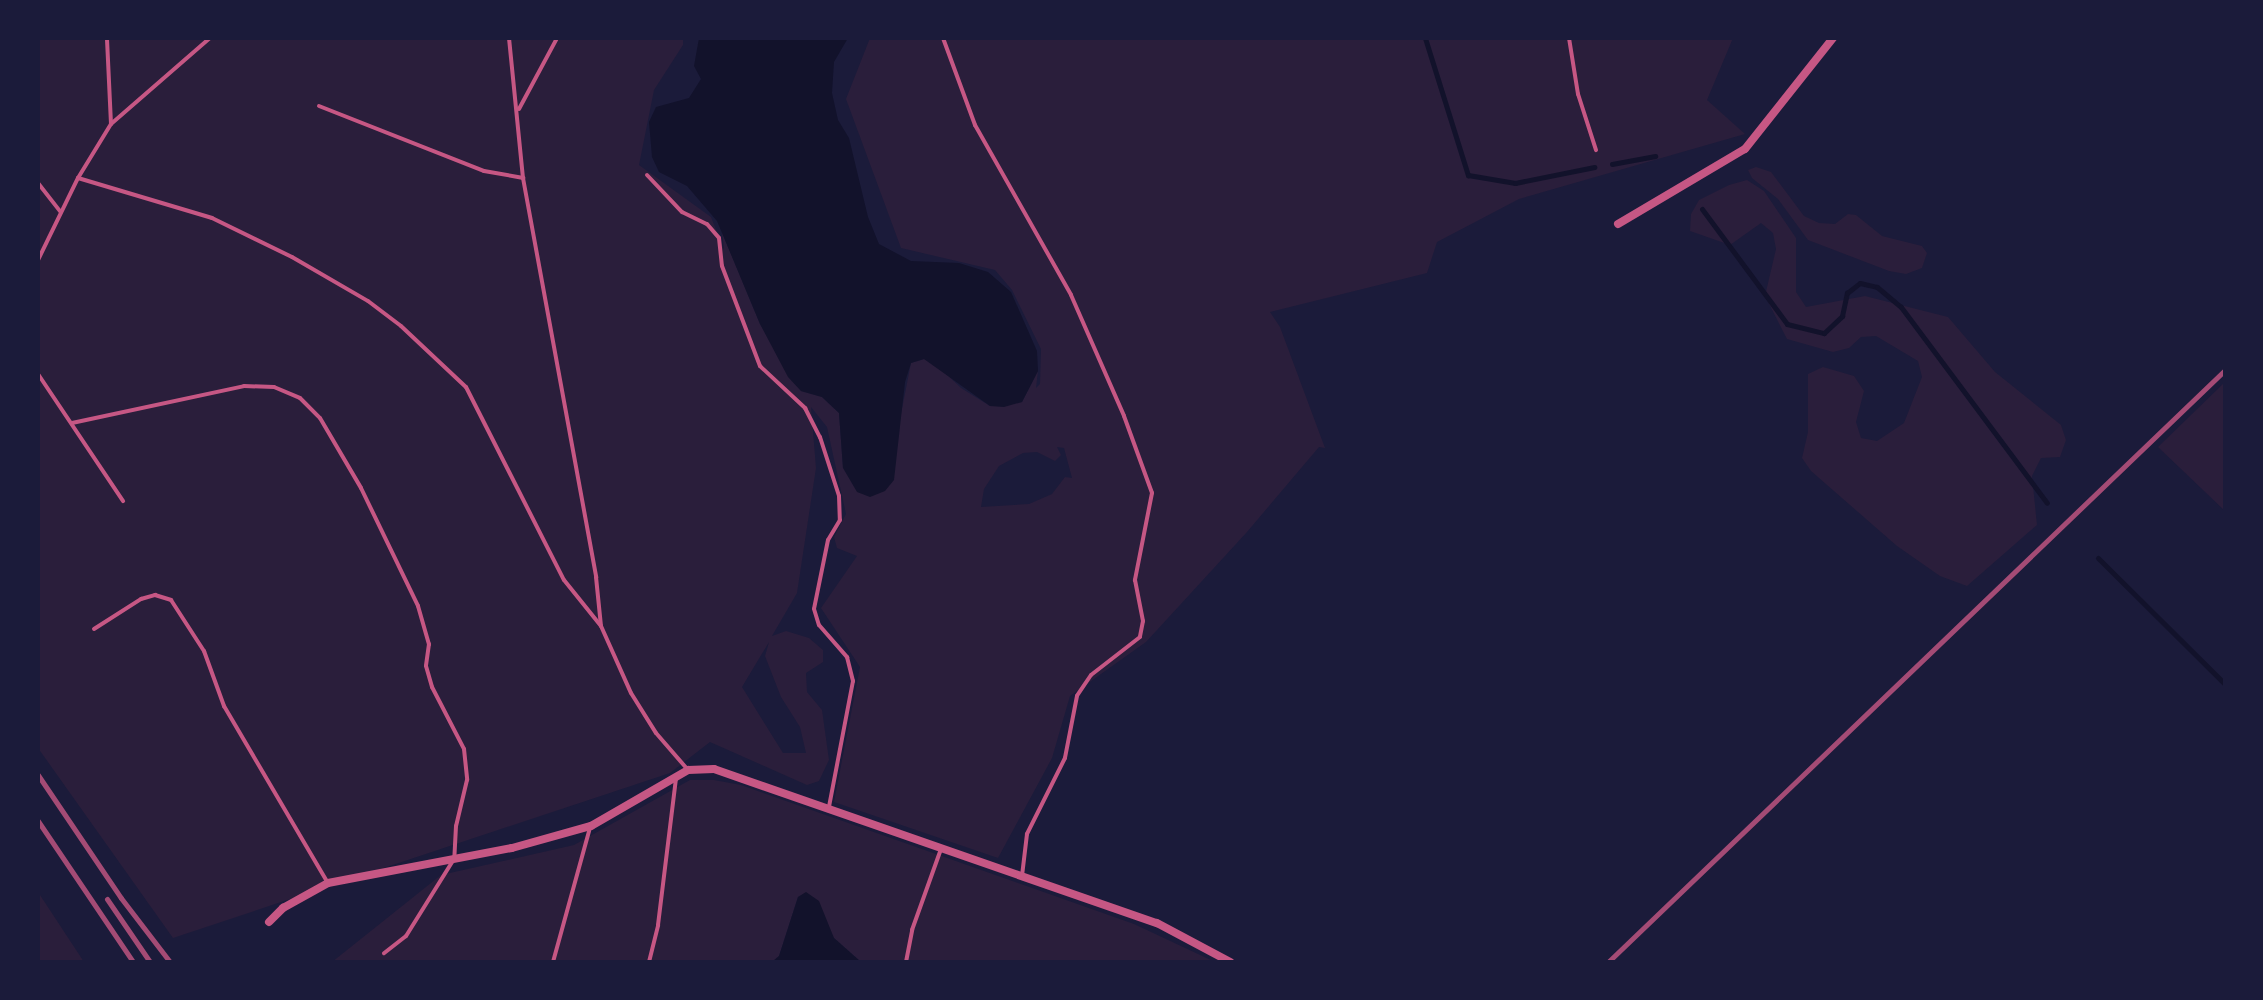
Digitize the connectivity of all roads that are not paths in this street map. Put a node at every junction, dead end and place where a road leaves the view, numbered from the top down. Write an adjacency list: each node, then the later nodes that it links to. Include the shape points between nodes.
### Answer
1 (107, 38): 10 (lane)
2 (210, 38): 10 (lane)
3 (509, 38): 9 (lane)
4 (557, 38): 9 (lane)
5 (943, 38): 30 (lane, via 975,125 1071,295 1152,493 1135,580 1143,621 1140,637 1091,675 1077,696 1065,758 1027,834)
6 (1569, 38): 11 (lane, via 1578,94)
7 (1833, 38): 17 (street, via 1745,149)
8 (319, 106): 14 (lane, via 484,171)
9 (518, 111): 14 (lane)
10 (111, 124): 13 (lane)
11 (1596, 150)
12 (647, 175): 26 (lane, via 682,212 707,224 719,238 722,266 760,366 805,408 839,496 840,520 828,540 814,609 819,625 847,657 853,681)
13 (78, 178): 16 (lane); 22 (lane, via 212,218 329,277 401,326 466,387 564,580)
14 (523, 178): 22 (lane)
15 (38, 183): 16 (lane)
16 (60, 211): 18 (lane)
17 (1618, 224)
18 (38, 260)
19 (38, 374): 20 (lane)
20 (72, 423): 21 (lane); 29 (lane, via 244,386 274,387 300,398 320,418 418,606 429,644 429,676 464,749 467,780)
21 (123, 501)
22 (601, 626): 24 (lane, via 631,693)
23 (94, 629): 31 (lane, via 141,599 155,595 171,600 204,651 224,706)
24 (688, 770): 25 (street); 26 (street, via 714,769)
25 (677, 775): 27 (street); 35 (lane)
26 (829, 807): 28 (street)
27 (591, 826): 29 (street); 34 (lane)
28 (941, 849): 30 (street); 36 (lane)
29 (454, 859): 31 (street); 33 (lane, via 406,936)
30 (1022, 876): 37 (street, via 1157,923)
31 (328, 883): 32 (street)
32 (269, 922)
33 (384, 953)
34 (553, 962)
35 (649, 962)
36 (906, 962)
37 (1230, 962)

